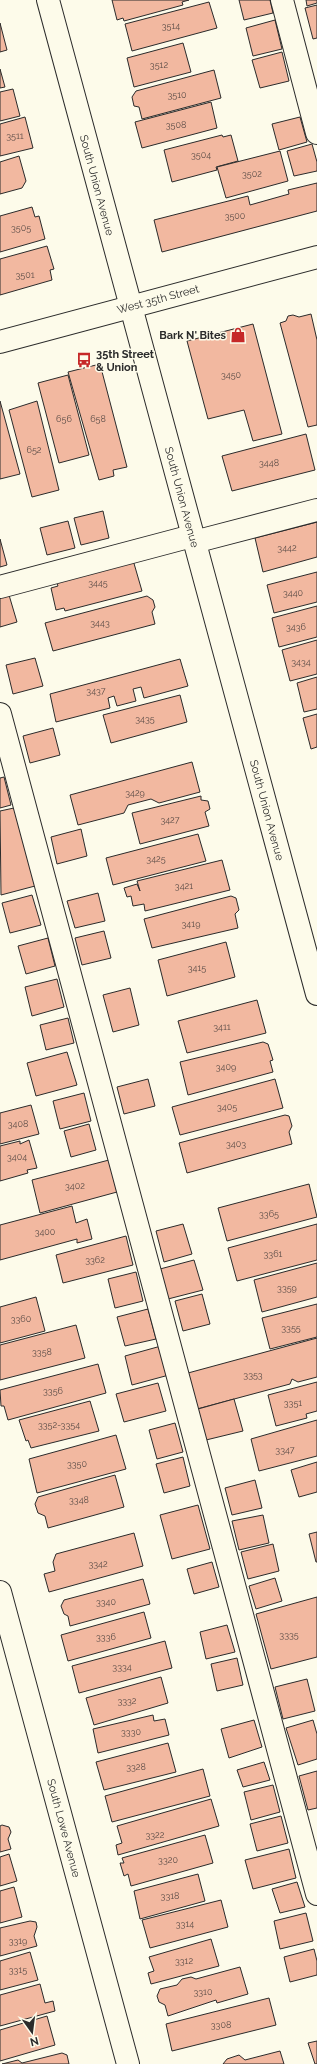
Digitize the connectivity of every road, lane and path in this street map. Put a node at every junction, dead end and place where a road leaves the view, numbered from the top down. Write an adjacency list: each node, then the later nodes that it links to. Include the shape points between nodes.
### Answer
1 (48, 0): 5 (street, South Union Avenue)
2 (282, 0): 3 (street)
3 (317, 133)
4 (317, 257): 5 (street, West 35th Street)
5 (130, 306): 6 (street, West 35th Street); 8 (street, South Union Avenue)
6 (0, 342)
7 (317, 510): 8 (street)
8 (193, 539): 9 (street); 11 (street, South Union Avenue)
9 (0, 587)
10 (0, 714): 13 (street)
11 (317, 994)
12 (0, 1592): 14 (street, South Lowe Avenue)
13 (317, 1894)
14 (128, 2064)

